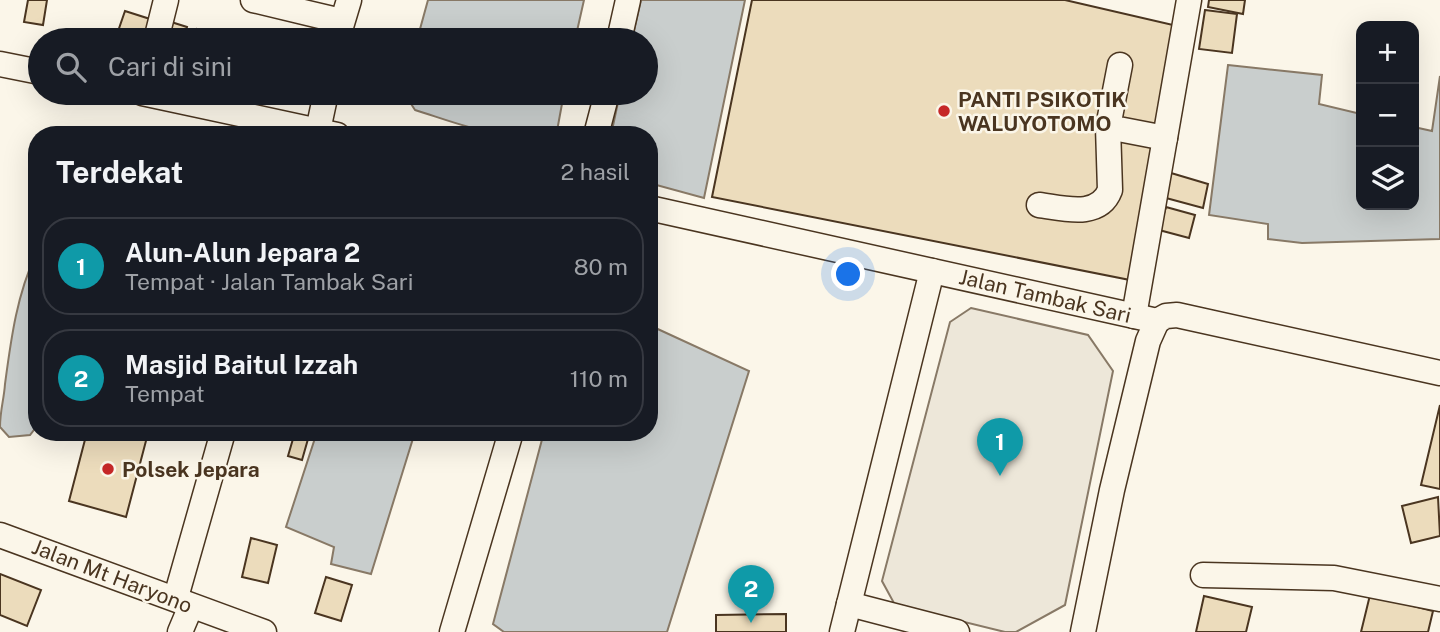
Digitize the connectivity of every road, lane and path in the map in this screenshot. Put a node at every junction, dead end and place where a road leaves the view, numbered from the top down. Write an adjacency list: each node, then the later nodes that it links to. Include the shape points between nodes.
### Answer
1 (166, 0): 6 (street)
2 (253, 0): 5 (street)
3 (628, 0): 7 (street)
4 (1189, 0): 18 (street)
5 (342, 20)
6 (159, 28)
7 (622, 28)
8 (0, 64): 10 (street)
9 (1120, 65): 17 (street)
10 (28, 70)
11 (197, 105): 14 (street)
12 (325, 105): 15 (street)
13 (604, 105): 16 (street)
14 (292, 126)
15 (324, 126)
16 (598, 126)
17 (1108, 127): 18 (street); 19 (street, via 1107,198 1081,210)
18 (1165, 138): 22 (street)
19 (1039, 205)
20 (658, 210): 21 (street, Jalan Tambak Sari)
21 (932, 271): 22 (street, Jalan Tambak Sari); 30 (street)
22 (1145, 319): 23 (street, Jalan Tambak Sari, via 1177,315); 36 (street, via 1148,341)
23 (1440, 373)
24 (221, 441): 29 (street)
25 (508, 441): 33 (street)
26 (0, 535): 29 (street, Jalan Mt Haryono)
27 (1203, 575): 28 (street, via 1334,578)
28 (1440, 599)
29 (183, 601): 31 (street); 32 (street, Jalan Mt Haryono)
30 (849, 604): 34 (street); 35 (street)
31 (180, 632)
32 (264, 632)
33 (452, 632)
34 (842, 632)
35 (957, 632)
36 (1083, 632)

